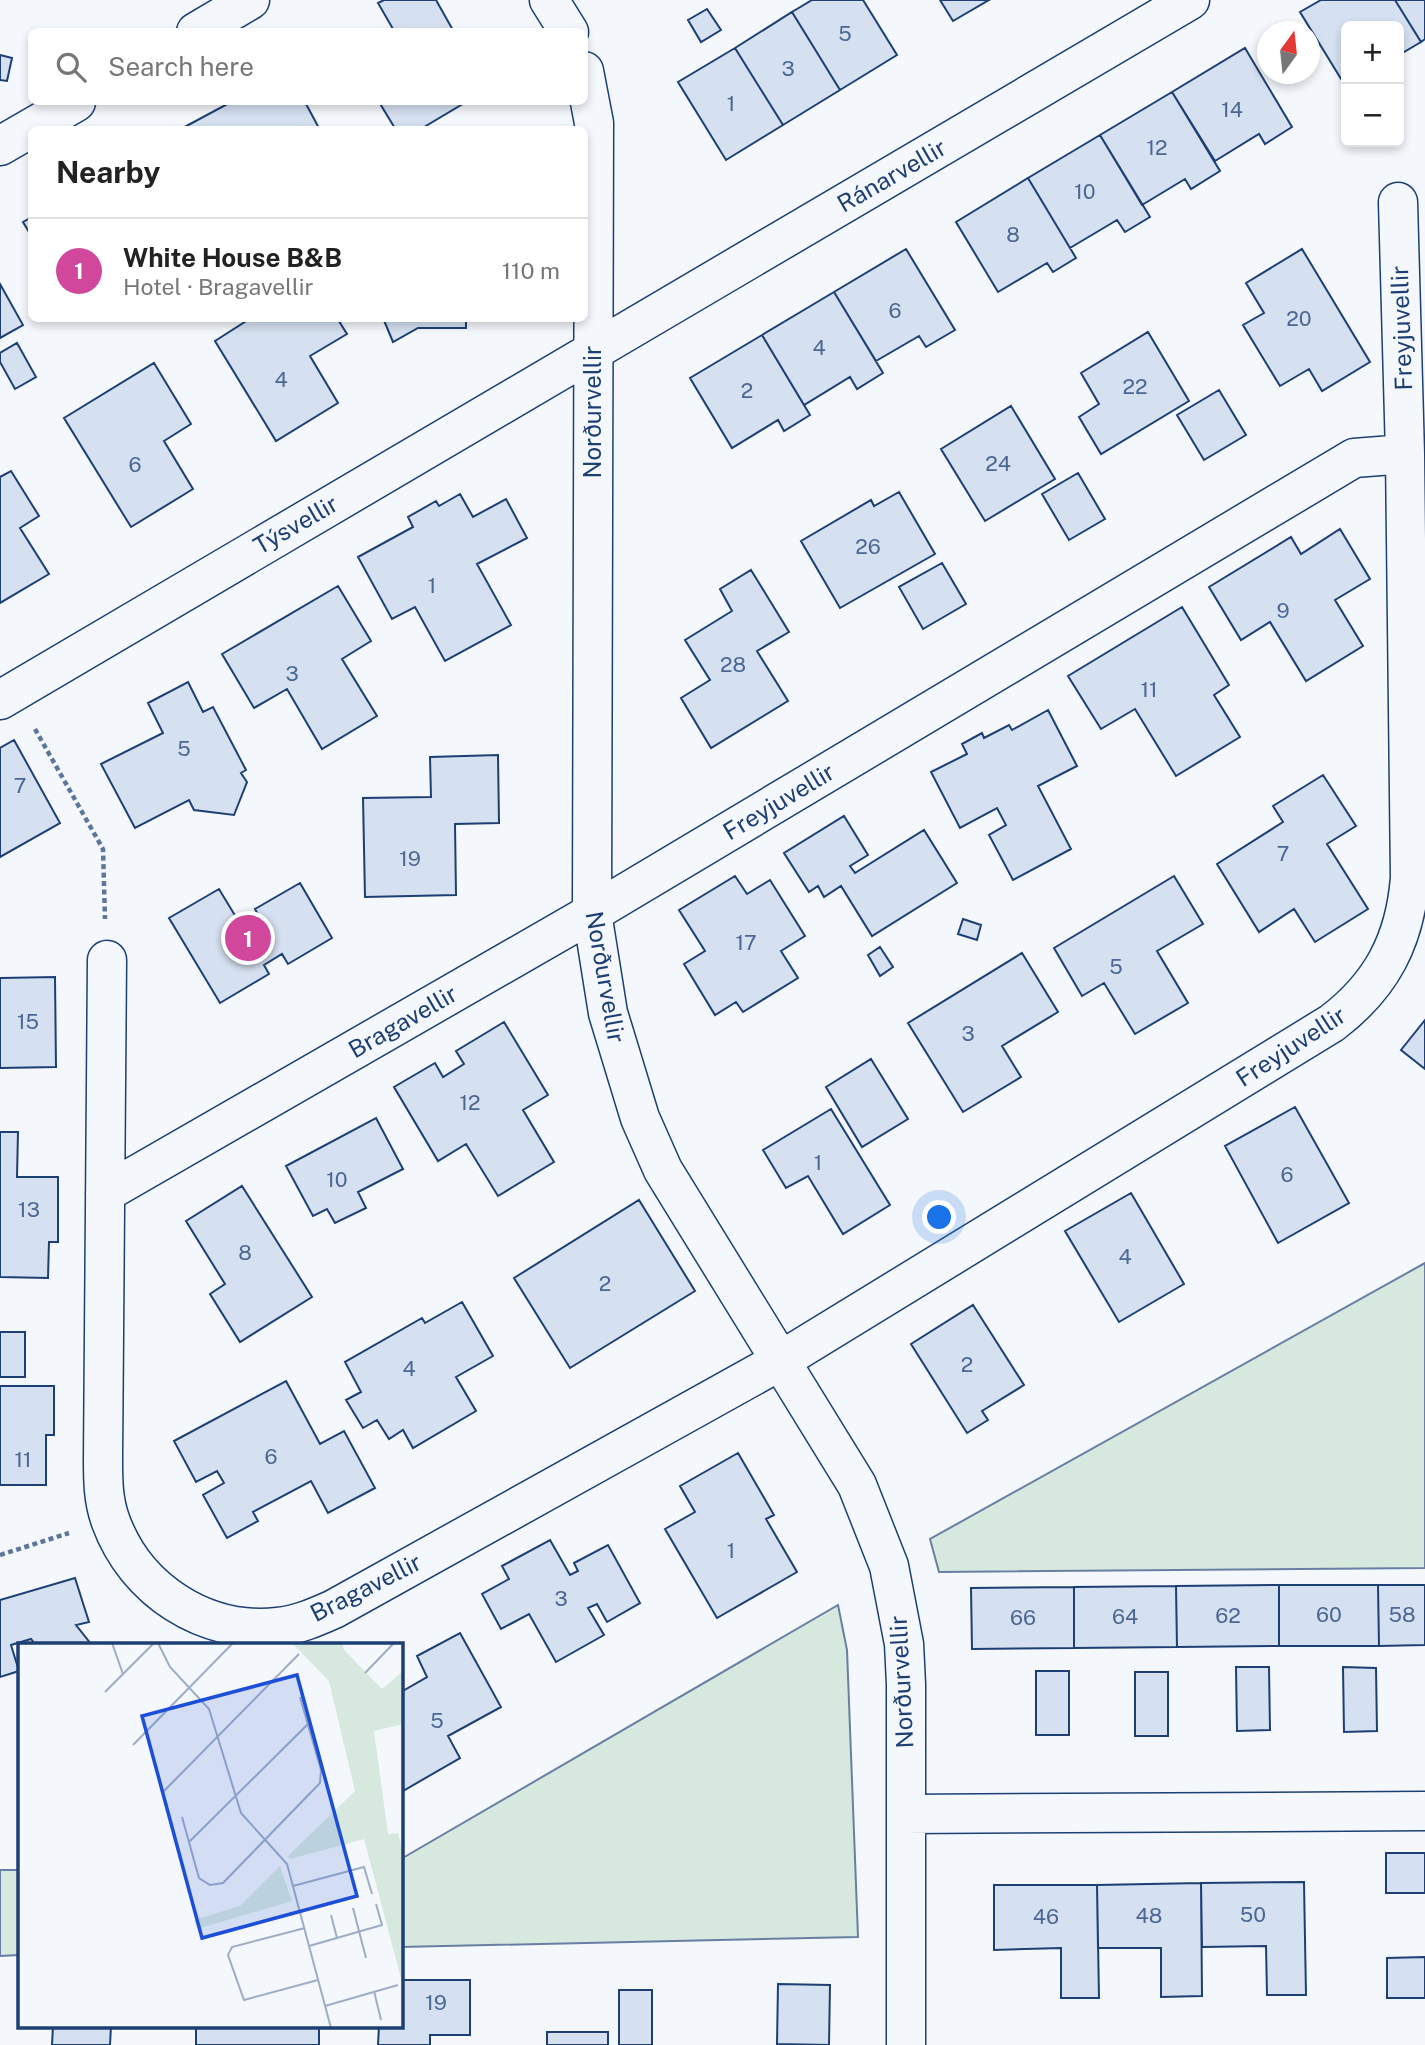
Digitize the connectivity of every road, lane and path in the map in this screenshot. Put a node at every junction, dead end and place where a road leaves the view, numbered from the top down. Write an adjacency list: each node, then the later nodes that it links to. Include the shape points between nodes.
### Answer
1 (250, 0): 4 (street)
2 (549, 0): 5 (street)
3 (1190, 0): 12 (street, Ránarvellir)
4 (203, 28)
5 (566, 28)
6 (588, 92): 12 (street, Norðurvellir, via 594,123)
7 (71, 105): 8 (street)
8 (35, 126)
9 (28, 130): 10 (street)
10 (0, 146)
11 (1398, 202): 13 (street, Freyjuvellir)
12 (593, 351): 14 (street, Týsvellir); 15 (street, Norðurvellir)
13 (1405, 454): 15 (street, Freyjuvellir, via 1354,458); 18 (street, Freyjuvellir, via 1410,878 1400,938 1372,987 1332,1023)
14 (7, 696): 16 (path, via 103,849)
15 (592, 913): 17 (street, Bragavellir); 18 (street, Norðurvellir, via 608,1013 640,1118 663,1170)
16 (107, 960): 17 (street, Bragavellir)
17 (105, 1193): 19 (street, Bragavellir, via 103,1490)
18 (780, 1361): 19 (street, Bragavellir, via 334,1609 289,1625 250,1628 192,1613 142,1575); 22 (street, Norðurvellir, via 857,1485 890,1566 904,1644)
19 (110, 1521): 20 (path)
20 (0, 1555)
21 (1425, 1811): 22 (street)
22 (906, 1814): 23 (street, Norðurvellir)
23 (906, 2045)

